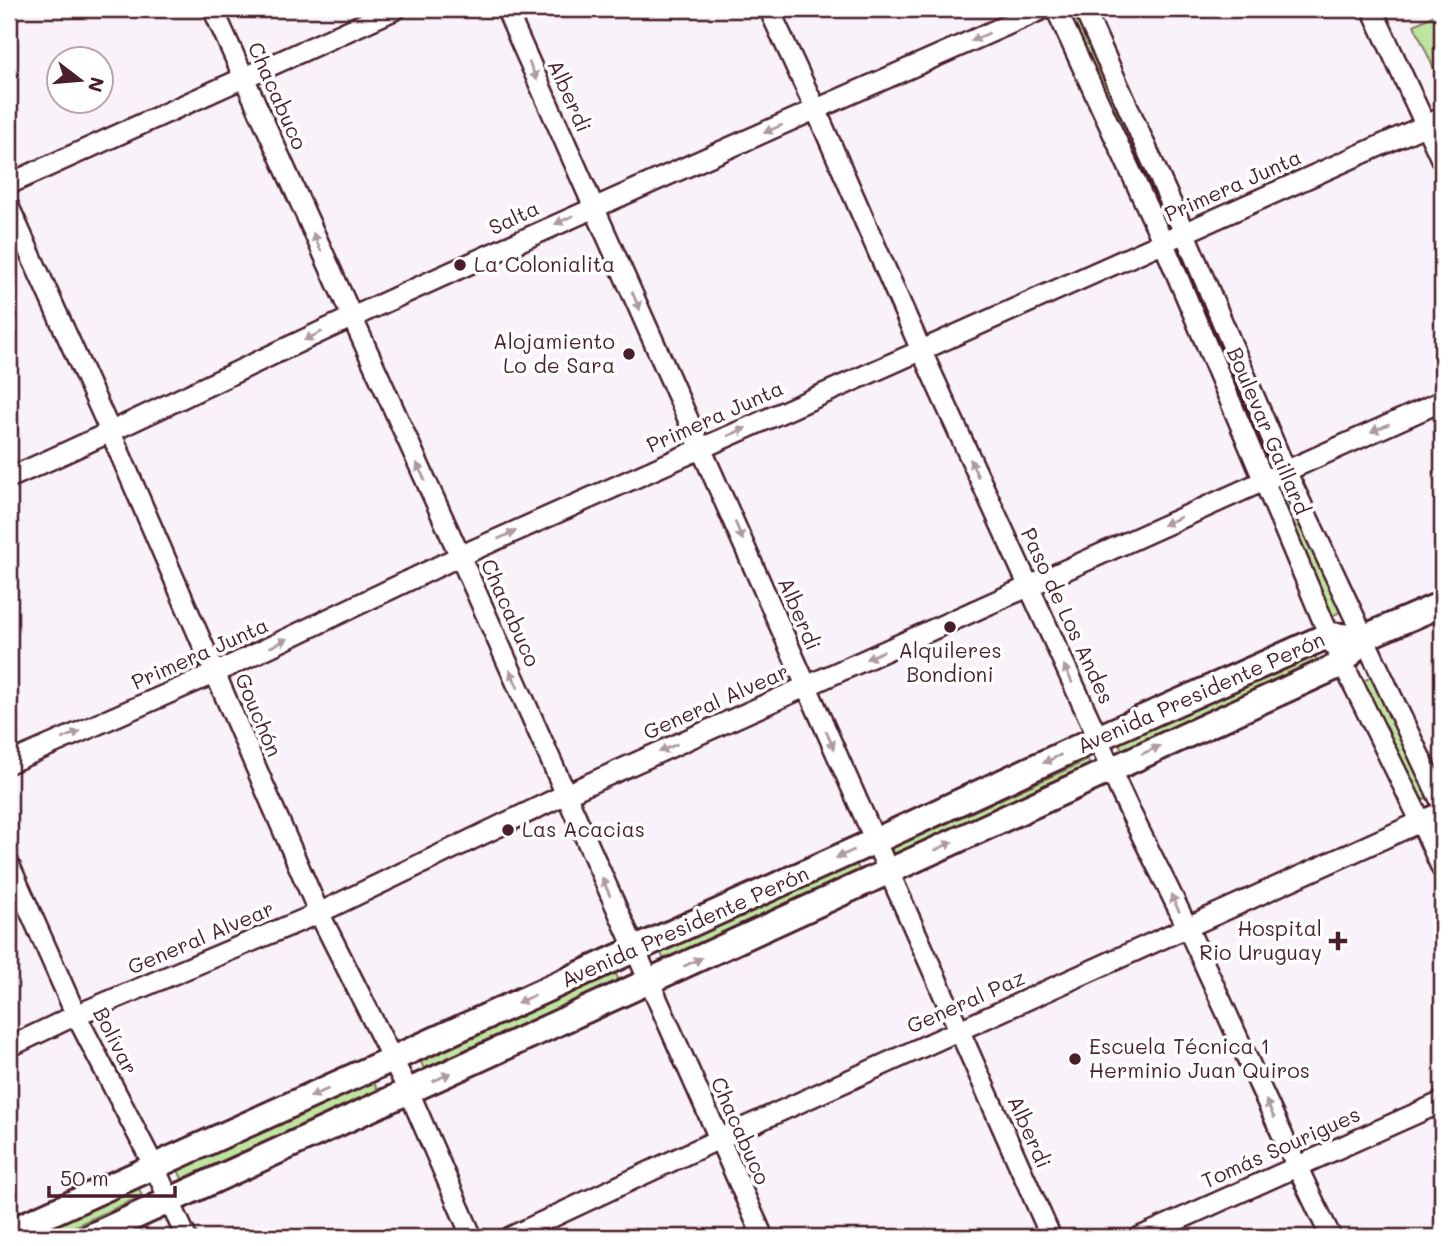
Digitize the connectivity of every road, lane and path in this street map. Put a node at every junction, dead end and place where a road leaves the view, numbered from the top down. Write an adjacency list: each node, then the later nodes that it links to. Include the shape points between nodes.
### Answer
1 (212, 9): 9 (street, Chacabuco)
2 (396, 9): 9 (street)
3 (506, 9): 15 (street, Alberdi, one-way to 15)
4 (769, 9): 10 (street, Paso de Los Andes)
5 (1043, 9): 10 (street, Salta, one-way to 10)
6 (1056, 9): 17 (street, Boulevar Gaillard)
7 (1084, 9): 16 (street, Boulevar Gaillard)
8 (1372, 9): 11 (street)
9 (243, 77): 13 (street); 18 (street, Chacabuco, one-way to 9)
10 (816, 110): 15 (street, Salta, one-way to 15); 19 (street, Paso de Los Andes)
11 (1434, 121): 12 (street); 16 (street, Primera Junta)
12 (1442, 161)
13 (9, 184)
14 (9, 207): 21 (street, Gouchón)
15 (593, 207): 18 (street, Salta, one-way to 18); 22 (street, Alberdi, one-way to 22)
16 (1184, 232): 17 (street, Primera Junta); 23 (street, Boulevar Gaillard)
17 (1163, 242): 19 (street, Primera Junta); 25 (street, Boulevar Gaillard)
18 (351, 318): 21 (street, Salta, one-way to 21); 26 (street, Chacabuco, one-way to 18)
19 (921, 350): 22 (street, Primera Junta, one-way to 19); 27 (street, Paso de Los Andes, one-way to 19)
20 (1442, 401): 23 (street, General Alvear, one-way to 23)
21 (111, 433): 24 (street, Salta); 32 (street, Gouchón)
22 (703, 448): 26 (street, Primera Junta, one-way to 22); 33 (street, Alberdi, one-way to 33)
23 (1285, 469): 25 (street, General Alvear); 30 (street, Boulevar Gaillard)
24 (9, 478)
25 (1265, 480): 27 (street, General Alvear, one-way to 27); 29 (street, Boulevar Gaillard)
26 (460, 556): 32 (street, Primera Junta, one-way to 26); 37 (street, Chacabuco, one-way to 26)
27 (1027, 585): 33 (street, General Alvear, one-way to 33); 34 (street, Paso de Los Andes, one-way to 27)
28 (1442, 604): 30 (main road, Avenida Presidente Perón)
29 (1329, 635): 30 (main road, Avenida Presidente Perón); 31 (street, Boulevar Gaillard); 34 (main road, Avenida Presidente Perón)
30 (1363, 638): 31 (main road, Avenida Presidente Perón); 38 (street, Boulevar Gaillard)
31 (1342, 664): 36 (main road, Avenida Presidente Perón, one-way to 31); 40 (street, Boulevar Gaillard)
32 (215, 673): 35 (street, Primera Junta, one-way to 32); 45 (street, Gouchón)
33 (806, 686): 37 (street, General Alvear, one-way to 37); 41 (street, Alberdi, one-way to 41)
34 (1098, 737): 36 (street, Paso de Los Andes); 41 (main road, Avenida Presidente Perón, one-way to 41)
35 (9, 763)
36 (1110, 769): 44 (main road, Avenida Presidente Perón, one-way to 36); 46 (street, Paso de Los Andes, one-way to 36)
37 (564, 794): 45 (street, General Alvear); 47 (street, Chacabuco, one-way to 37)
38 (1442, 804)
39 (1442, 812): 40 (street, General Paz)
40 (1422, 822): 43 (street, Boulevar Gaillard); 46 (street, General Paz)
41 (875, 841): 44 (street, Alberdi); 47 (main road, Avenida Presidente Perón, one-way to 47)
42 (9, 863): 49 (street, Bolívar)
43 (1442, 870)
44 (888, 872): 48 (main road, Avenida Presidente Perón, one-way to 44); 50 (street, Alberdi)
45 (319, 913): 49 (street, General Alvear); 52 (street, Gouchón)
46 (1187, 927): 50 (street, General Paz); 57 (street, Paso de Los Andes, one-way to 46)
47 (634, 950): 48 (street, Chacabuco); 52 (main road, Avenida Presidente Perón, one-way to 52)
48 (648, 982): 53 (main road, Avenida Presidente Perón, one-way to 48); 55 (street, Chacabuco)
49 (76, 1015): 51 (street, General Alvear); 56 (street, Bolívar)
50 (959, 1031): 55 (street, General Paz); 65 (street, Alberdi)
51 (9, 1047)
52 (394, 1059): 53 (street, Gouchón); 56 (main road, Avenida Presidente Perón, one-way to 56)
53 (409, 1092): 58 (main road, Avenida Presidente Perón); 62 (street, Gouchón)
54 (1442, 1102): 57 (street, Tomás Sourigues)
55 (719, 1139): 63 (street, General Paz); 64 (street, Chacabuco)
56 (154, 1166): 58 (street, Bolívar); 59 (main road, Avenida Presidente Perón)
57 (1296, 1166): 66 (street, Tomás Sourigues); 67 (street, Paso de Los Andes)
58 (170, 1201): 60 (main road, Avenida Presidente Perón); 61 (street, Bolívar)
59 (9, 1232)
60 (90, 1237)
61 (186, 1237)
62 (472, 1237)
63 (510, 1237)
64 (763, 1237)
65 (1051, 1237)
66 (1140, 1237)
67 (1331, 1237)

